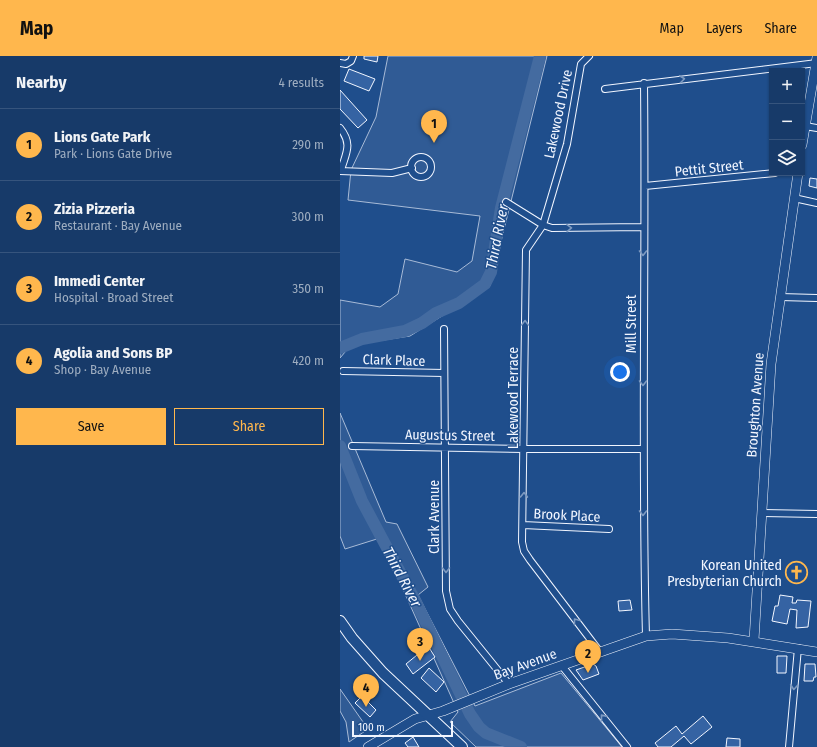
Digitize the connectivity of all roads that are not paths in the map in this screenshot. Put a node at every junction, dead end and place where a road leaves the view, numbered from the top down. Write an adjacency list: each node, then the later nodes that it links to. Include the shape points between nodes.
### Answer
1 (353, 56): 4 (street, via 346,64)
2 (589, 56): 18 (street, Lakewood Drive, via 581,64 567,144)
3 (817, 61): 5 (street, one-way to 3); 7 (street)
4 (340, 63)
5 (644, 83): 6 (street); 14 (street, Mill Street)
6 (605, 89)
7 (805, 126): 9 (street)
8 (340, 128): 11 (street, via 348,142)
9 (817, 128)
10 (412, 168): 11 (street, via 392,173)
11 (340, 170)
12 (769, 174): 14 (street, Pettit Street)
13 (798, 176): 15 (street, Broughton Avenue)
14 (645, 186): 19 (street, Mill Street)
15 (794, 198): 17 (street); 20 (street, Broughton Avenue)
16 (506, 202): 18 (street)
17 (817, 203)
18 (543, 225): 19 (street, one-way to 19, via 552,228); 27 (street, Lakewood Terrace, one-way to 18, via 526,250)
19 (643, 227): 28 (street, Mill Street, one-way to 28)
20 (780, 297): 21 (street); 29 (street, Broughton Avenue, via 771,364)
21 (817, 298)
22 (444, 329): 24 (street, Clark Avenue)
23 (343, 371): 24 (street, Clark Place)
24 (444, 373): 26 (street, Clark Avenue)
25 (352, 446): 26 (street, Augustus Street)
26 (445, 447): 27 (street, Augustus Street); 40 (street, Clark Avenue, one-way to 40, via 446,591 450,609)
27 (524, 449): 28 (street, Augustus Street); 31 (street, Lakewood Terrace, one-way to 27)
28 (643, 449): 34 (street, Mill Street, one-way to 34)
29 (763, 513): 30 (street); 35 (street, Broughton Avenue)
30 (817, 514)
31 (523, 525): 32 (street, Brook Place); 37 (street, Lakewood Terrace, one-way to 31, via 524,551)
32 (609, 529)
33 (340, 622): 41 (main road, via 383,672)
34 (646, 636): 35 (street, Bay Avenue, via 672,634); 37 (street, Bay Avenue)
35 (754, 640): 36 (street, Bay Avenue)
36 (798, 648): 38 (street, Bay Avenue); 45 (street, one-way to 45)
37 (600, 652): 39 (street, Bay Avenue)
38 (817, 652)
39 (562, 666): 40 (street, Bay Avenue); 44 (street, one-way to 39)
40 (509, 684): 41 (street, Bay Avenue, via 444,711)
41 (429, 714): 42 (street, Bay Avenue, via 407,723); 43 (main road)
42 (368, 747)
43 (462, 747)
44 (627, 747)
45 (789, 747)

